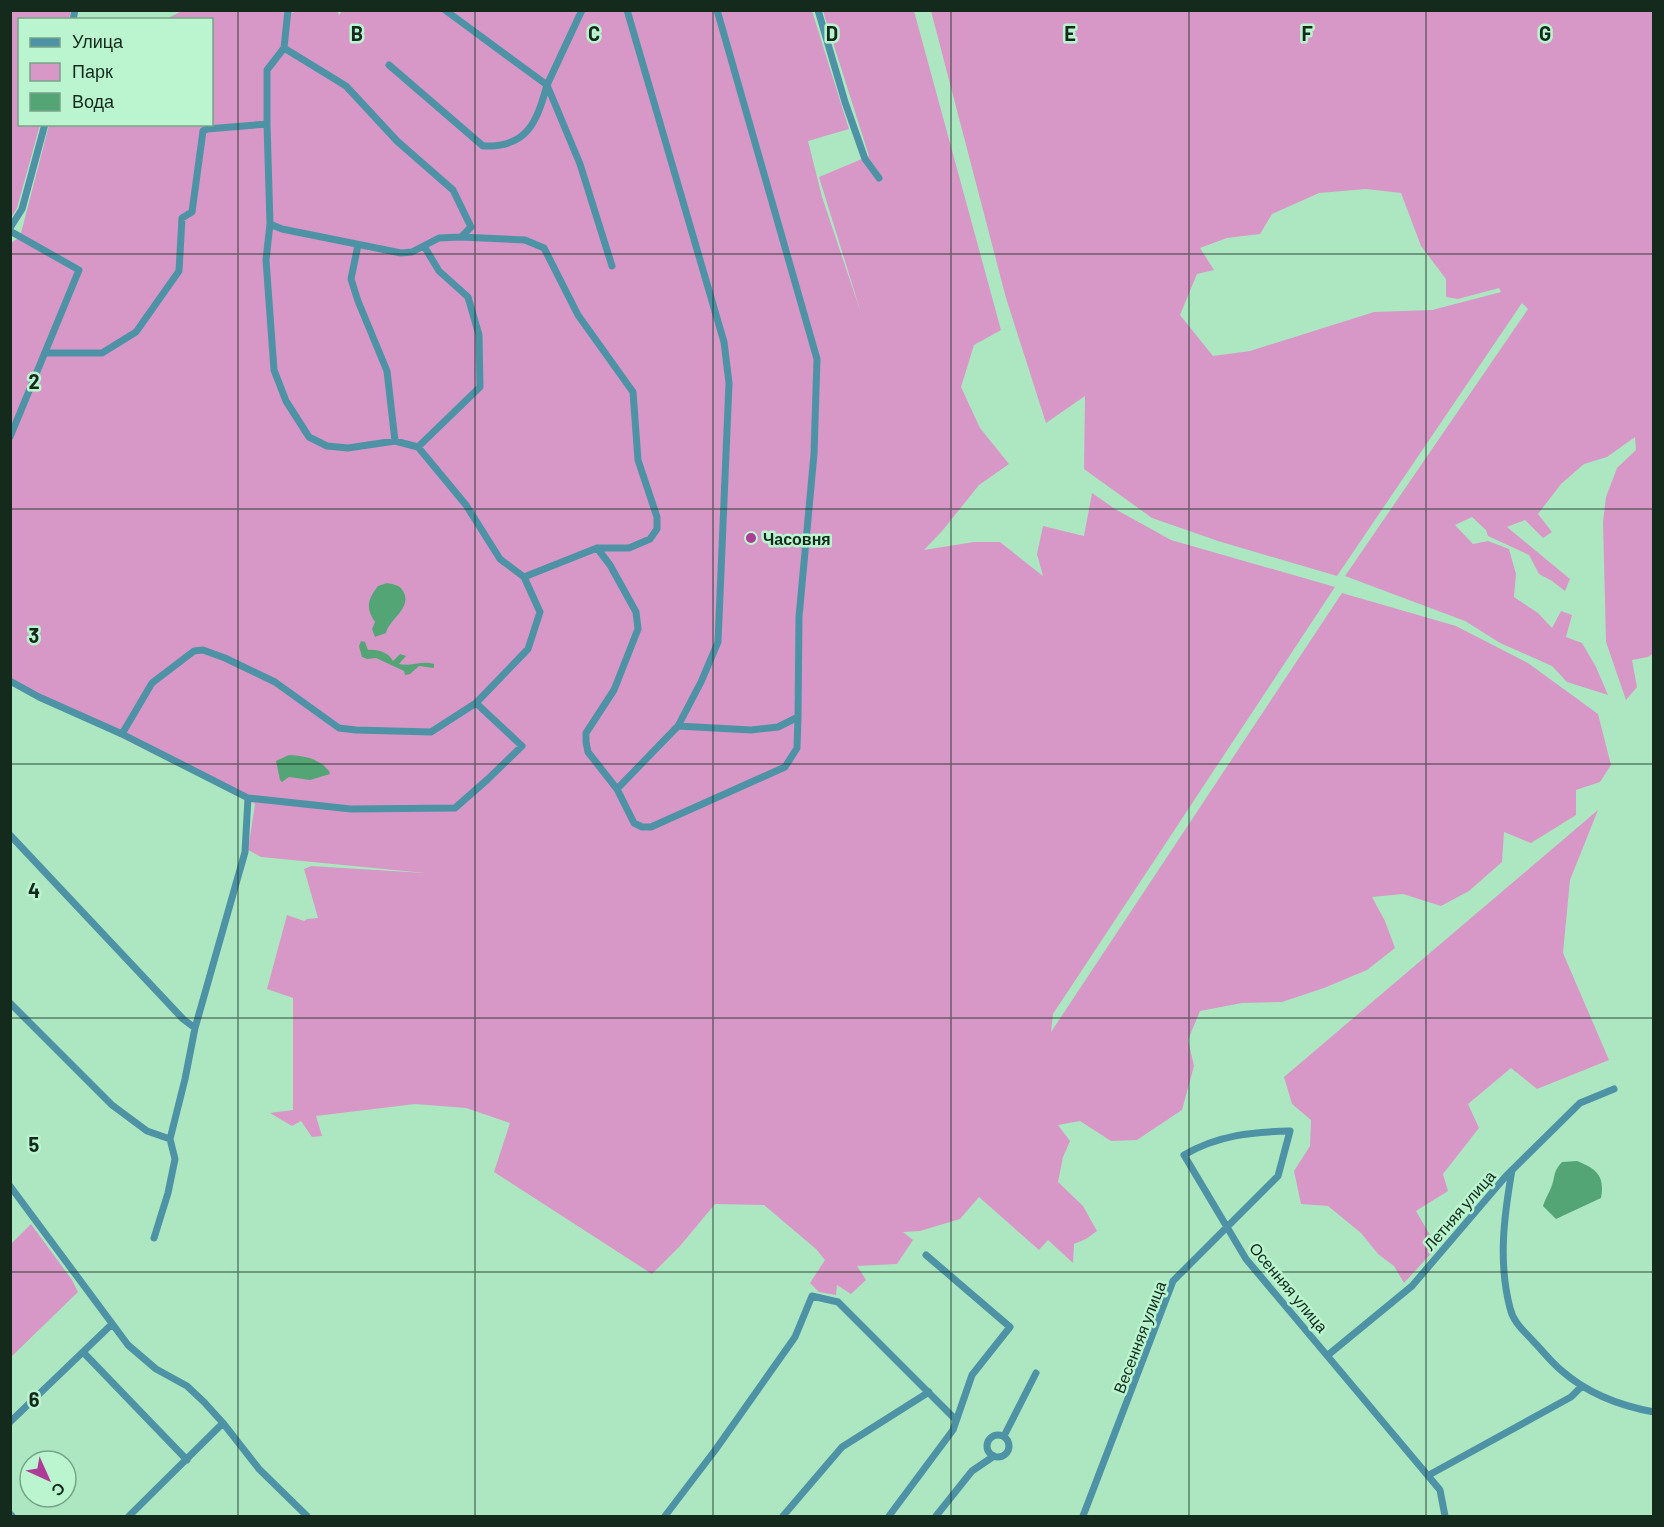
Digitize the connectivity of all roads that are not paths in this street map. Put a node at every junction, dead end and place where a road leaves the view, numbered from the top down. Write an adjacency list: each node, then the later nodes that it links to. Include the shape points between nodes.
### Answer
1 (288, 10): 7 (street)
2 (445, 10): 9 (street)
3 (627, 10): 28 (street, via 724,342 729,383 718,642)
4 (717, 10): 27 (street, via 817,359 814,454 799,617)
5 (819, 10): 12 (street, via 865,159)
6 (582, 11): 9 (street)
7 (284, 48): 10 (street, via 267,70); 15 (street, via 346,86 397,141 453,190 471,227)
8 (389, 65): 9 (street, via 483,146 513,141 530,130)
9 (547, 85): 18 (street, via 580,164)
10 (267, 124): 13 (street); 19 (street, via 203,131 192,212 182,218 179,271 136,332 102,353)
11 (44, 126): 14 (street, via 22,209)
12 (879, 178)
13 (270, 224): 16 (street); 21 (street, via 266,260 274,370 286,401 309,437 327,446 348,448)
14 (10, 229): 19 (street, via 79,270)
15 (461, 237): 17 (street, via 439,238); 23 (street, via 525,240 544,248 578,315 633,392 638,460 657,517 657,529 650,539 629,548)
16 (358, 245): 17 (street, via 401,253); 21 (street, via 351,279 387,371)
17 (424, 246): 22 (street, via 439,272 468,297 478,335 480,387)
18 (612, 266)
19 (45, 353): 20 (street)
20 (10, 437)
21 (395, 441): 22 (street)
22 (418, 447): 24 (street, via 466,505 500,560)
23 (597, 548): 24 (street); 30 (street, via 636,612 638,629 614,690 586,733 588,752)
24 (524, 577): 26 (street, via 540,612 528,649)
25 (10, 681): 29 (street)
26 (476, 703): 29 (street, via 431,732 339,728 275,682 203,650 194,651 152,683); 31 (street, via 522,746 455,808 351,809)
27 (798, 717): 28 (street, via 778,727 751,730); 30 (street, via 797,748 785,766 651,826 634,824)
28 (678, 726): 30 (street)
29 (122, 734): 31 (street)
30 (617, 789)
31 (248, 798): 34 (street, via 245,852)
32 (10, 836): 34 (street)
33 (10, 1003): 37 (street, via 112,1105 147,1131)
34 (195, 1028): 37 (street)
35 (1614, 1089): 38 (street, Летняя улица, via 1580,1103)
36 (1290, 1131): 40 (street, Весенняя улица, via 1278,1176); 40 (street, Осенняя улица, via 1252,1132 1203,1144 1184,1155)
37 (170, 1139): 41 (street, via 175,1160)
38 (1512, 1170): 45 (street, Летняя улица, via 1412,1286); 47 (street, via 1503,1224 1504,1275 1510,1308 1514,1320 1560,1370)
39 (10, 1186): 43 (street)
40 (1226, 1229): 45 (street, Осенняя улица, via 1246,1259); 63 (street, Весенняя улица, via 1173,1281)
41 (154, 1238)
42 (926, 1255): 50 (street, via 1010,1327 972,1375)
43 (111, 1325): 44 (street); 52 (street, via 156,1369 187,1386)
44 (83, 1352): 51 (street); 55 (street)
45 (1328, 1355): 56 (street, Осенняя улица)
46 (1036, 1373): 53 (street)
47 (1582, 1386): 49 (street); 56 (street, via 1571,1397)
48 (929, 1392): 50 (street); 59 (street, via 838,1302 812,1296 795,1337); 60 (street, via 842,1447)
49 (1653, 1413)
50 (956, 1420): 61 (street, via 953,1430)
51 (10, 1422)
52 (223, 1423): 55 (street); 58 (street, via 259,1469)
53 (1004, 1436): 54 (street, via 1009,1449 1002,1457); 54 (street, via 993,1435 988,1440 988,1452)
54 (994, 1456): 62 (street, via 972,1471)
55 (187, 1460): 57 (street)
56 (1429, 1475): 64 (street, Осенняя улица, via 1440,1490)
57 (129, 1516)
58 (307, 1516)
59 (665, 1516)
60 (783, 1516)
61 (890, 1516)
62 (936, 1516)
63 (1083, 1516)
64 (1444, 1516)

